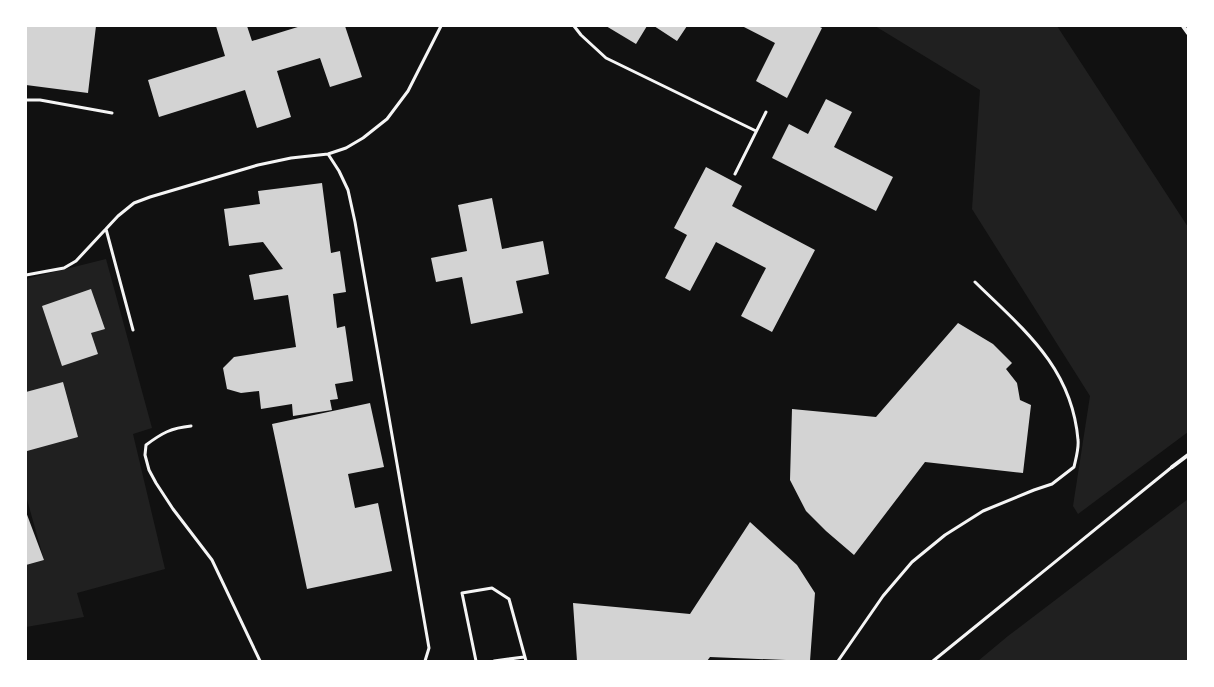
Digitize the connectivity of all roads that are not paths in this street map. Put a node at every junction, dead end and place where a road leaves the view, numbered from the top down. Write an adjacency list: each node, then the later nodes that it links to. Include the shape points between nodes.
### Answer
1 (441, 26): 9 (lane, via 408,91 387,119 363,138 346,148)
2 (574, 26): 8 (lane, via 606,58)
3 (1183, 26): 4 (street)
4 (1188, 33)
5 (26, 100): 7 (lane, via 40,100)
6 (766, 112): 8 (lane)
7 (112, 113)
8 (756, 131): 10 (lane)
9 (328, 154): 11 (lane, via 258,165 150,197 134,203); 20 (lane, via 348,190 355,222 429,648)
10 (736, 174)
11 (106, 229): 12 (lane, via 76,261 64,268); 14 (lane)
12 (26, 275)
13 (975, 282): 24 (lane, via 1027,331 1045,353 1058,375 1071,402 1078,441 1074,467 1052,484 983,511 946,534 918,557 883,596)
14 (133, 330)
15 (190, 426): 19 (lane, via 169,430 158,436 146,445 145,455 156,483 212,560)
16 (1188, 455): 17 (street)
17 (1172, 466): 25 (lane)
18 (524, 657): 21 (lane, via 509,599 492,588 462,593); 22 (lane); 23 (lane)
19 (260, 661)
20 (425, 661)
21 (476, 661)
22 (494, 661)
23 (526, 661)
24 (838, 661)
25 (933, 661)

